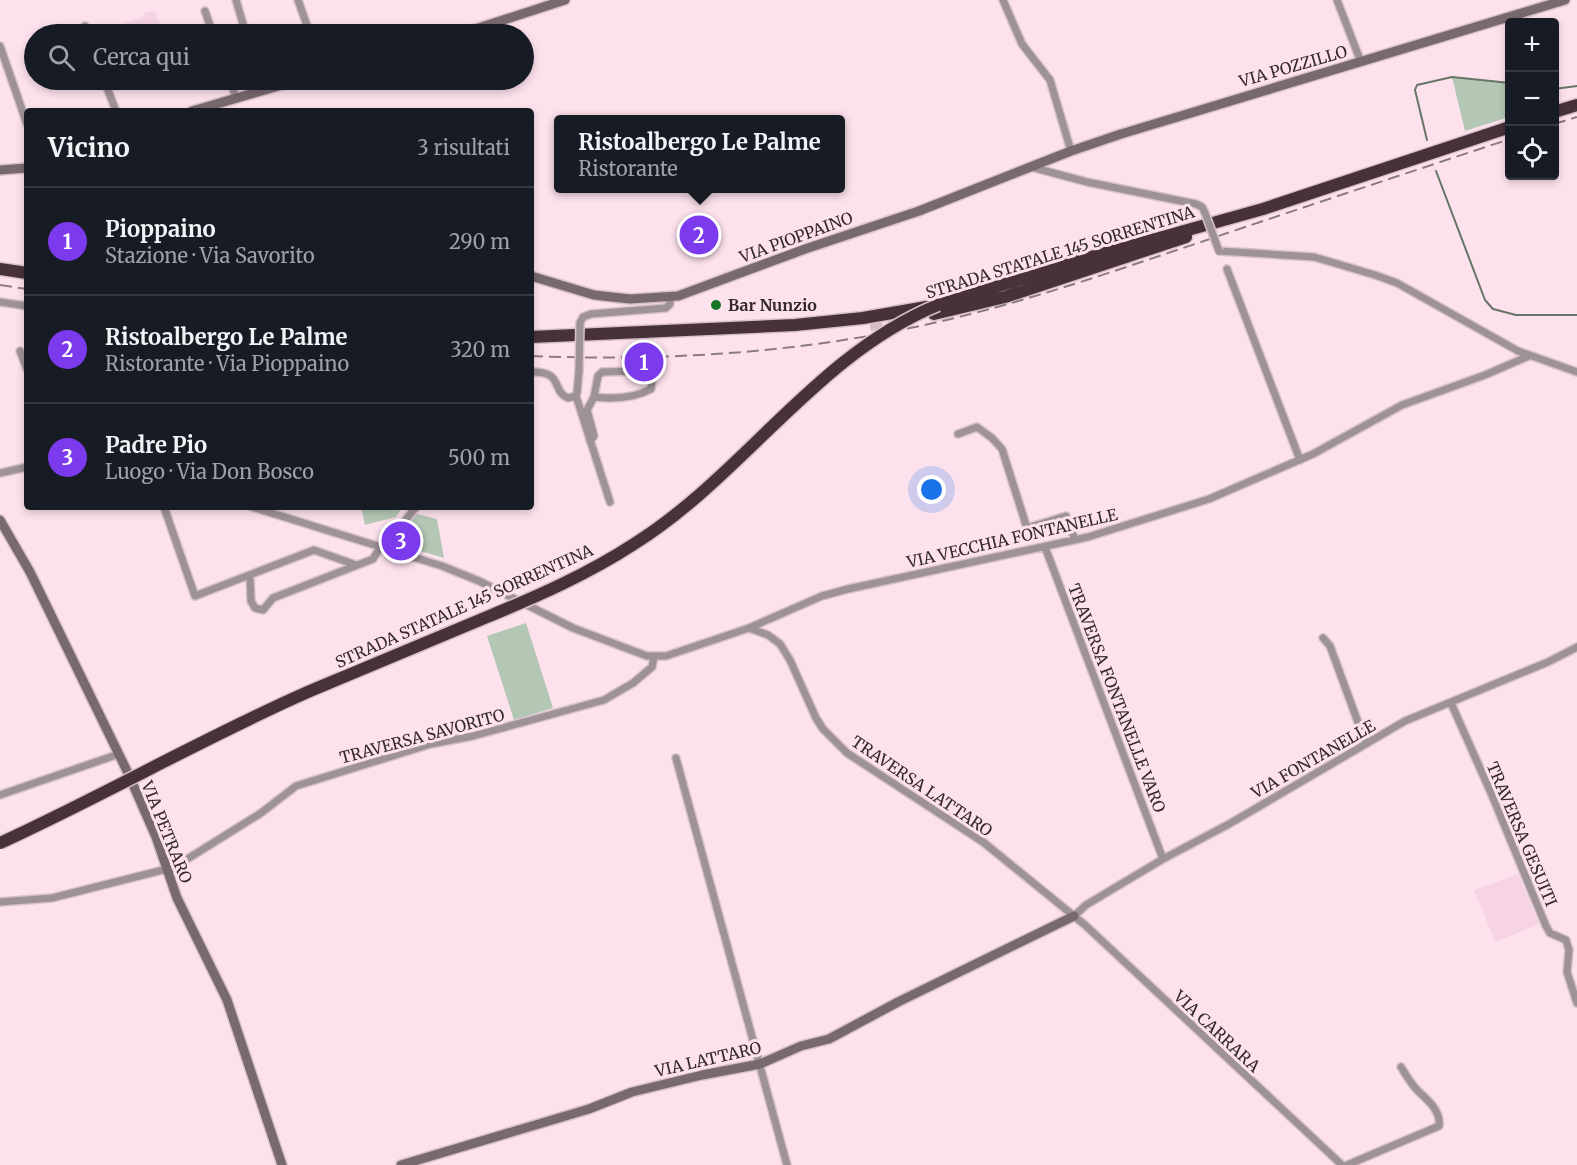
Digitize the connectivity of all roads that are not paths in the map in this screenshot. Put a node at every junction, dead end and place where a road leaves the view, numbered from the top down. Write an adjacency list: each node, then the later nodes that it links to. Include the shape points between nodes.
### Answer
1 (236, 0): 9 (street)
2 (298, 0): 10 (street)
3 (566, 0): 11 (street)
4 (1003, 0): 24 (street, via 1022,44 1050,80)
5 (1337, 0): 13 (street)
6 (1565, 0): 13 (street, VIA POZZILLO)
7 (205, 11): 8 (street)
8 (210, 24)
9 (243, 24)
10 (306, 24)
11 (491, 24)
12 (0, 46): 22 (street)
13 (1361, 62): 24 (street, VIA POZZILLO)
14 (108, 90): 19 (street)
15 (233, 90): 17 (street)
16 (263, 90): 17 (street)
17 (236, 98): 20 (street)
18 (1577, 105): 21 (highway)
19 (115, 108)
20 (202, 108)
21 (1559, 110)
22 (24, 115)
23 (1505, 128): 28 (highway, STRADA STATALE 145 SORRENTINA)
24 (1071, 150): 25 (street, VIA POZZILLO)
25 (1031, 167): 33 (street, VIA PIOPPAINO, via 919,211); 41 (street, bridge, via 1196,204 1205,213 1219,251 1314,257 1375,275 1397,283)
26 (24, 168): 27 (street)
27 (0, 170)
28 (1234, 217): 36 (highway, STRADA STATALE 145 SORRENTINA, via 1015,279); 36 (highway, via 1102,266 986,302)
29 (0, 269): 31 (highway)
30 (1227, 269): 49 (street)
31 (24, 273)
32 (534, 277): 33 (street, VIA PIOPPAINO, via 594,296)
33 (670, 297): 45 (street, bridge, via 666,308 583,317)
34 (0, 302): 35 (street)
35 (24, 306)
36 (936, 310): 38 (highway, bridge, via 830,322); 71 (highway, STRADA STATALE 145 SORRENTINA, bridge, via 900,322 856,351 694,501 603,564 271,709)
37 (870, 325): 38 (highway, via 735,336)
38 (656, 331): 39 (highway)
39 (534, 337)
40 (21, 351): 42 (street)
41 (1529, 356): 44 (street); 49 (street, VIA VECCHIA FONTANELLE, via 1402,405)
42 (24, 360)
43 (534, 372): 45 (street, via 549,375 564,397)
44 (1577, 372)
45 (576, 396): 48 (street)
46 (594, 397): 46 (street, via 644,393 651,389 652,380 648,373 639,371 602,372 597,376); 48 (street, via 587,410 594,436)
47 (958, 434): 57 (street, via 977,428 1000,446 1027,528 1066,516)
48 (590, 441): 52 (street)
49 (1300, 460): 57 (street, VIA VECCHIA FONTANELLE, via 1209,499)
50 (24, 468): 51 (street)
51 (0, 473)
52 (610, 502)
53 (165, 510): 61 (street, via 195,596)
54 (262, 510): 58 (street)
55 (413, 510): 58 (street)
56 (0, 520): 68 (street, VIA PETRARO, via 30,572)
57 (1075, 540): 59 (street, VIA VECCHIA FONTANELLE)
58 (381, 547): 60 (street, via 373,559); 65 (street, via 470,577 573,628)
59 (1045, 547): 62 (street, VIA VECCHIA FONTANELLE, via 848,589); 72 (street, TRAVERSA FONTANELLE VARO)
60 (356, 565): 61 (street, via 314,550); 61 (street, via 273,598 260,610 252,604)
61 (250, 576)
62 (749, 628): 65 (street); 75 (street, TRAVERSA LATTARO, via 780,644 816,718 847,753 983,842)
63 (1323, 638): 67 (street, via 1330,646)
64 (1577, 647): 66 (street, VIA FONTANELLE)
65 (654, 657): 73 (street, TRAVERSA SAVORITO, via 652,667 604,700 431,744 296,786 261,813)
66 (1450, 703): 67 (street, VIA FONTANELLE, via 1405,721); 76 (street, TRAVERSA GESUITI, via 1546,926 1550,933 1566,940 1567,972)
67 (1366, 744): 72 (street, VIA FONTANELLE)
68 (118, 754): 70 (street); 73 (street, VIA PETRARO)
69 (676, 758): 77 (street)
70 (0, 795)
71 (0, 843)
72 (1163, 859): 75 (street, VIA FONTANELLE)
73 (167, 870): 74 (street, TRAVERSA SAVORITO, via 52,898); 79 (street, VIA PETRARO, via 227,1000)
74 (0, 902)
75 (1074, 916): 77 (street, VIA LATTARO, via 829,1039); 82 (street, VIA CARRARA)
76 (1577, 1003)
77 (760, 1064): 80 (street, VIA LATTARO, via 632,1092 589,1109); 81 (street)
78 (1401, 1067): 83 (street, via 1431,1102 1438,1126)
79 (282, 1165)
80 (401, 1165)
81 (787, 1165)
82 (1342, 1165)
83 (1347, 1165)

